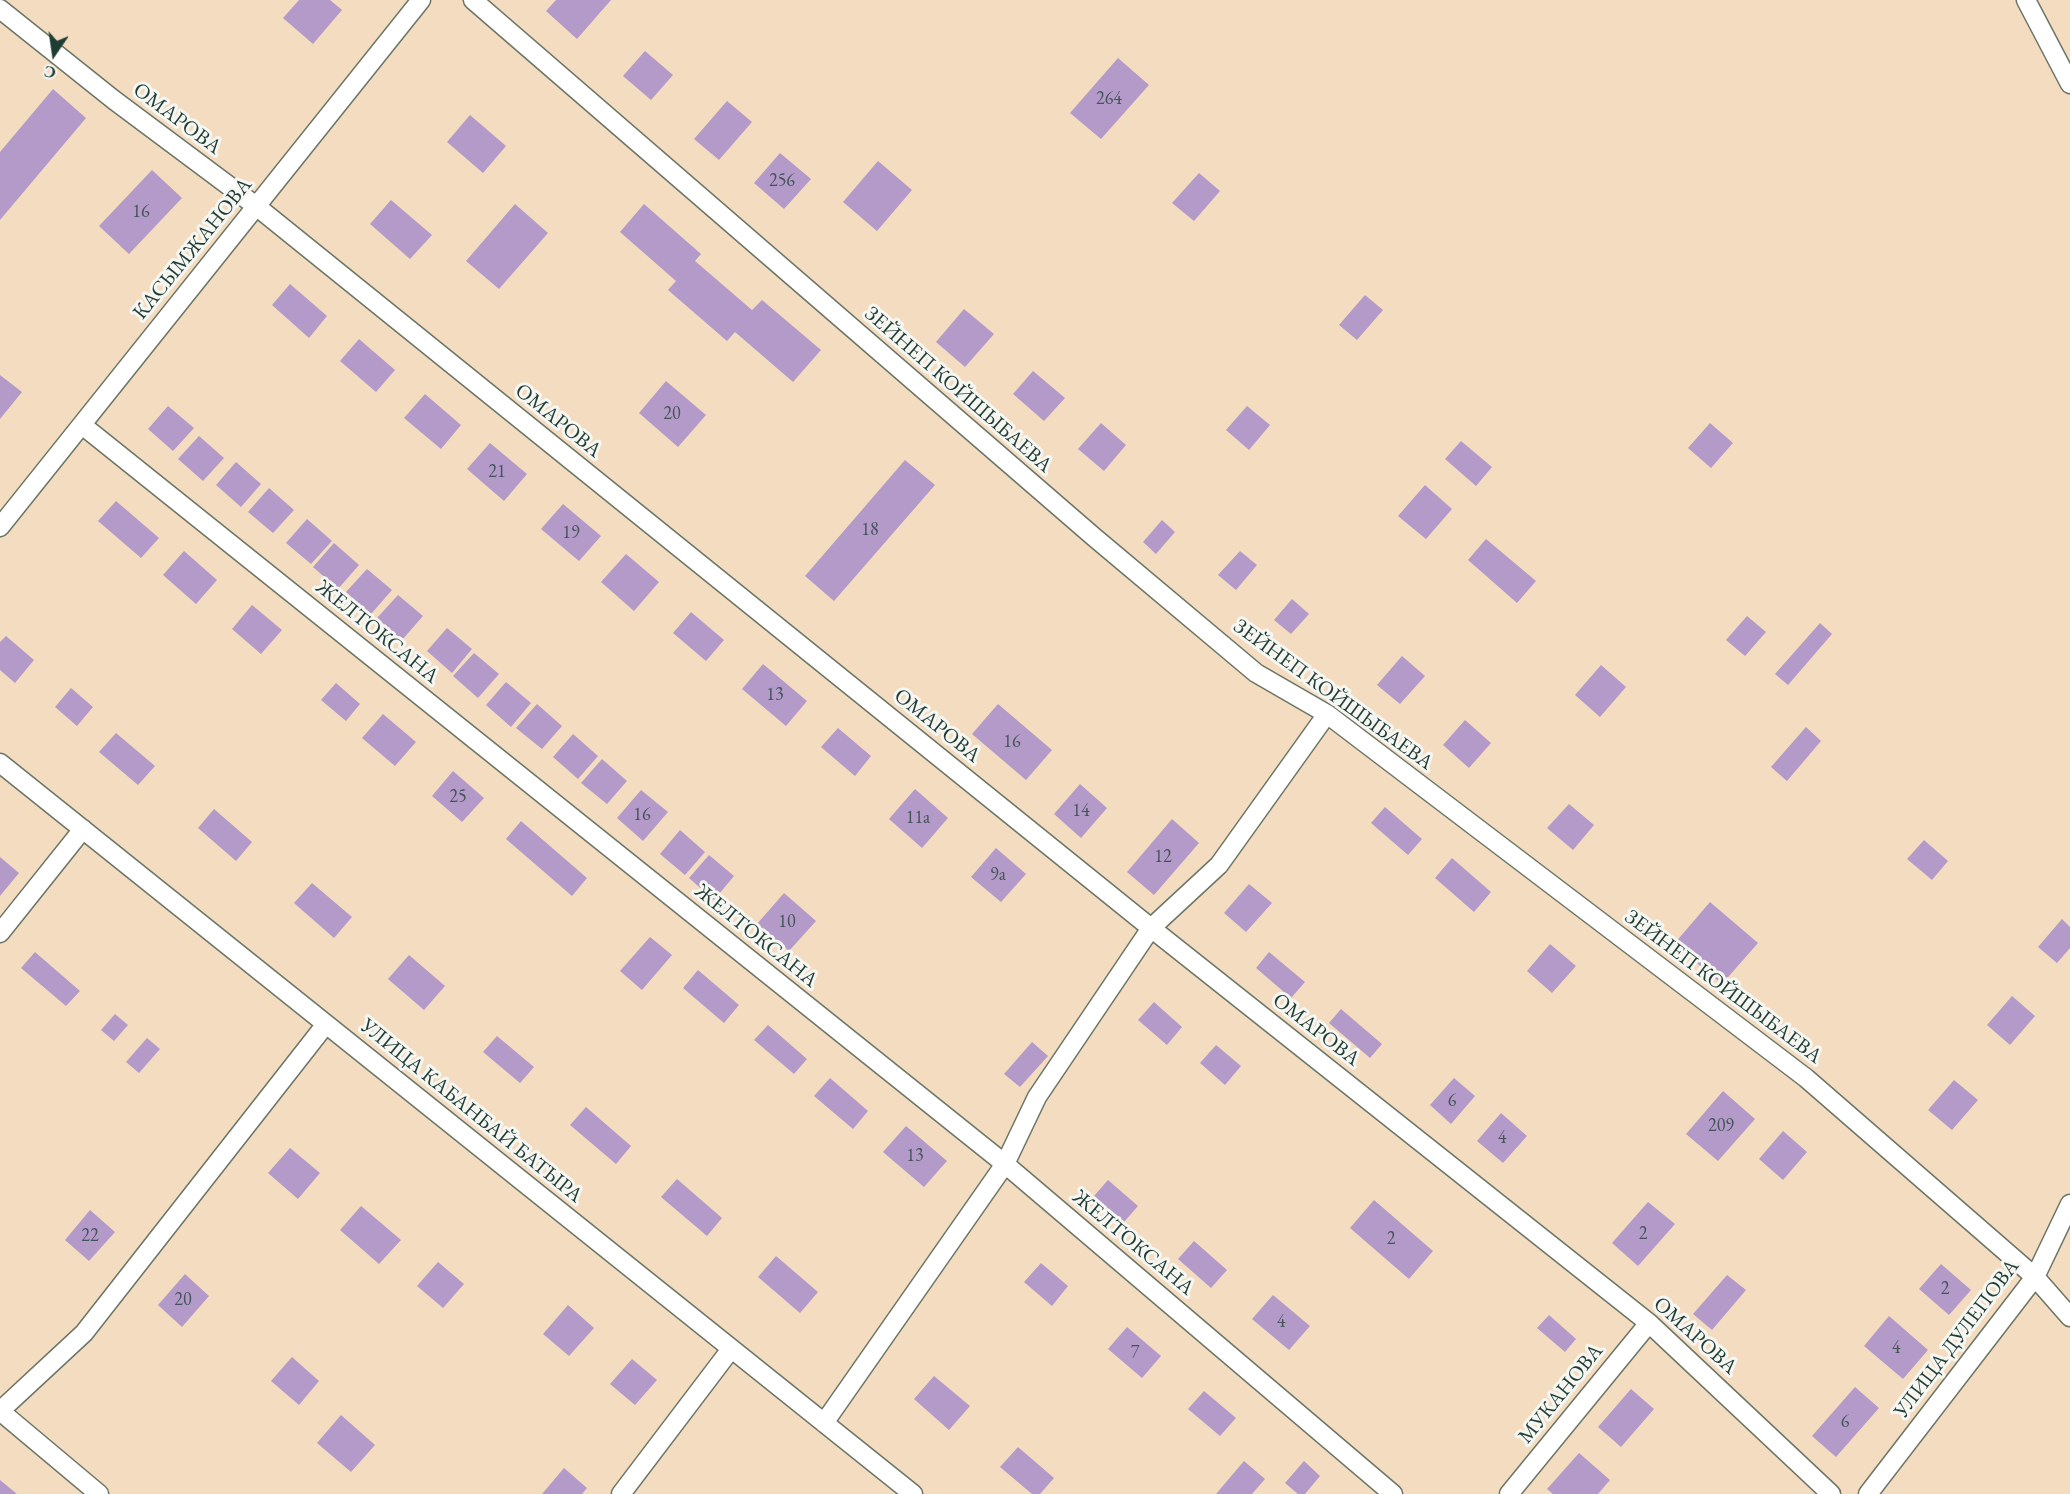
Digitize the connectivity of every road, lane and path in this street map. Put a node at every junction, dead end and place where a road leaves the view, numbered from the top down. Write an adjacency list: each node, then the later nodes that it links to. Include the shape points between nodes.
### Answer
1 (421, 0): 6 (street, КАСЫМЖАНОВА)
2 (472, 0): 9 (street, ЗЕЙНЕП КОЙШЫБАЕВА, via 1256,673)
3 (2026, 0): 5 (street)
4 (0, 9): 6 (street, ОМАРОВА)
5 (2070, 84)
6 (256, 206): 7 (street, КАСЫМЖАНОВА); 12 (street, ОМАРОВА)
7 (82, 425): 8 (street, КАСЫМЖАНОВА); 15 (street, ЖЕЛТОКСАНА)
8 (0, 527)
9 (1327, 714): 12 (street, via 1219,865); 17 (street, ЗЕЙНЕП КОЙШЫБАЕВА, via 1806,1078)
10 (0, 762): 11 (street, УЛИЦА КАБАНБАЙ БАТЫРА)
11 (83, 829): 13 (street); 14 (street, УЛИЦА КАБАНБАЙ БАТЫРА)
12 (1151, 928): 15 (street, via 1037,1097); 19 (street, ОМАРОВА)
13 (0, 933)
14 (326, 1024): 20 (street, УЛИЦА КАБАНБАЙ БАТЫРА); 21 (street, via 84,1333)
15 (1005, 1164): 22 (street); 26 (street, ЖЕЛТОКСАНА)
16 (2070, 1204): 17 (street, УЛИЦА ДУЛЕПОВА)
17 (2035, 1277): 18 (street, ЗЕЙНЕП КОЙШЫБАЕВА); 29 (street, УЛИЦА ДУЛЕПОВА)
18 (2070, 1317)
19 (1649, 1323): 27 (street, МУКАНОВА); 28 (street, ОМАРОВА)
20 (731, 1349): 22 (street, УЛИЦА КАБАНБАЙ БАТЫРА); 24 (street)
21 (0, 1411): 23 (street)
22 (824, 1423): 25 (street, УЛИЦА КАБАНБАЙ БАТЫРА)
23 (99, 1494)
24 (621, 1494)
25 (914, 1494)
26 (1392, 1494)
27 (1509, 1494)
28 (1831, 1494)
29 (1868, 1494)

